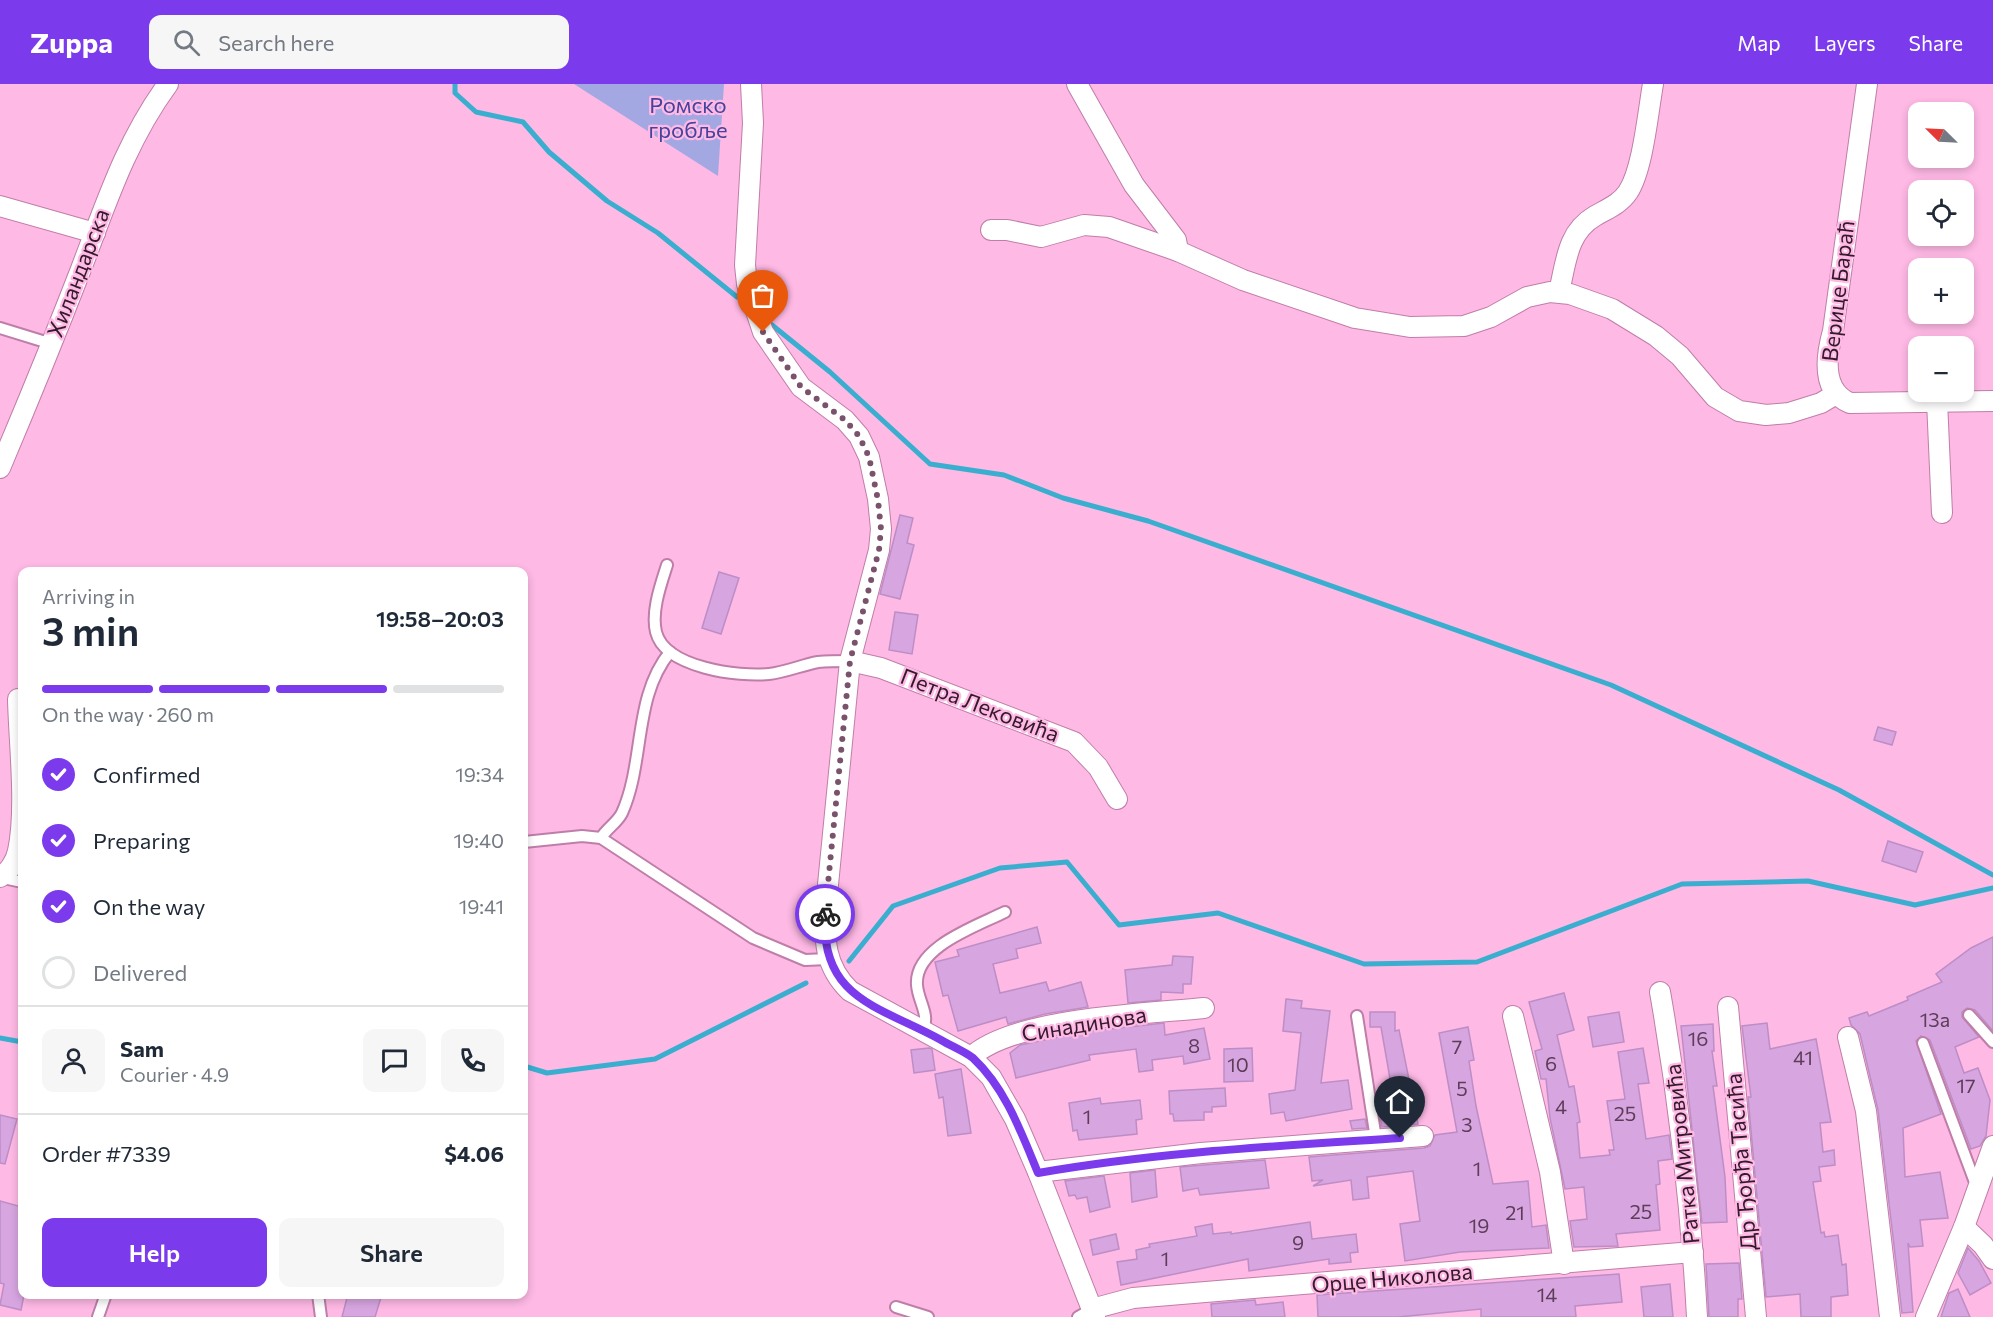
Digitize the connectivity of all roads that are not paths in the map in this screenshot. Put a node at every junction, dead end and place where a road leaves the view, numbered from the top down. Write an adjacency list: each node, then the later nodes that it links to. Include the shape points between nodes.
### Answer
1 (168, 84): 8 (street, Хиландарска, via 112,182)
2 (751, 84): 22 (street, via 753,123 745,265 755,314 776,355 801,387 845,420 859,436 869,457 878,500 879,550)
3 (1077, 84): 9 (street, via 1134,185 1176,240)
4 (1653, 84): 10 (street, via 1633,182 1617,203 1578,230 1569,248)
5 (1867, 84): 13 (street, Верице Бараћ, via 1827,353)
6 (0, 206): 8 (street)
7 (992, 230): 9 (street, via 1041,237 1096,225)
8 (95, 233): 12 (street, Хиландарска)
9 (1178, 251): 10 (street, via 1243,280 1355,318 1410,327 1464,326 1491,317 1527,297)
10 (1559, 292): 13 (street, via 1591,300 1644,327 1680,356 1715,398 1739,411 1789,413)
11 (0, 328): 12 (lane)
12 (52, 344): 18 (street, Хиландарска)
13 (1836, 394): 16 (street, Верице Бараћ, via 1850,403)
14 (1974, 401): 15 (street, Верице Бараћ)
15 (1993, 401)
16 (1908, 402)
17 (1937, 402): 19 (street)
18 (0, 468)
19 (1942, 513)
20 (667, 565): 21 (lane, via 655,617 656,632)
21 (670, 652): 22 (lane, Петра Лековића, via 715,670 752,675 819,662); 26 (lane, via 648,695 622,813)
22 (850, 661): 25 (street, Петра Лековића, via 881,668 1074,742 1098,767); 32 (street, via 826,905 824,939)
23 (14, 700): 24 (street)
24 (18, 766)
25 (1117, 799)
26 (601, 838): 27 (lane); 32 (lane, via 753,938 805,960)
27 (528, 842)
28 (18, 855): 29 (street)
29 (2, 876): 30 (lane)
30 (18, 881)
31 (1005, 912): 39 (lane, via 942,943 924,960 917,984 926,1016)
32 (828, 959): 39 (street, via 850,991)
33 (1660, 992): 50 (street, Ратка Митровића, via 1681,1125)
34 (1728, 1006): 61 (street, Др Ђорђа Тасића)
35 (1203, 1008): 43 (street, Синадинова, via 1065,1023 1003,1037)
36 (1969, 1015): 41 (lane)
37 (1357, 1016): 45 (lane)
38 (1513, 1016): 52 (street, via 1550,1172)
39 (923, 1030): 43 (street)
40 (1848, 1037): 62 (street, via 1866,1111)
41 (1993, 1042)
42 (1923, 1043): 48 (lane)
43 (971, 1057): 47 (street, via 1000,1091)
44 (1424, 1136): 45 (street)
45 (1376, 1139): 47 (street, via 1201,1153)
46 (1992, 1150): 48 (street)
47 (1038, 1173): 56 (street)
48 (1978, 1188): 49 (street)
49 (1964, 1227): 51 (street); 63 (street)
50 (1694, 1252): 52 (street, Орце Николова); 60 (street, Ратка Митровића)
51 (1993, 1259)
52 (1564, 1264): 56 (street, Орце Николова, via 1132,1298)
53 (104, 1299): 57 (lane)
54 (319, 1299): 58 (lane)
55 (896, 1307): 59 (lane)
56 (1088, 1314)
57 (98, 1317)
58 (321, 1317)
59 (928, 1317)
60 (1697, 1317)
61 (1756, 1317)
62 (1890, 1317)
63 (1926, 1317)

